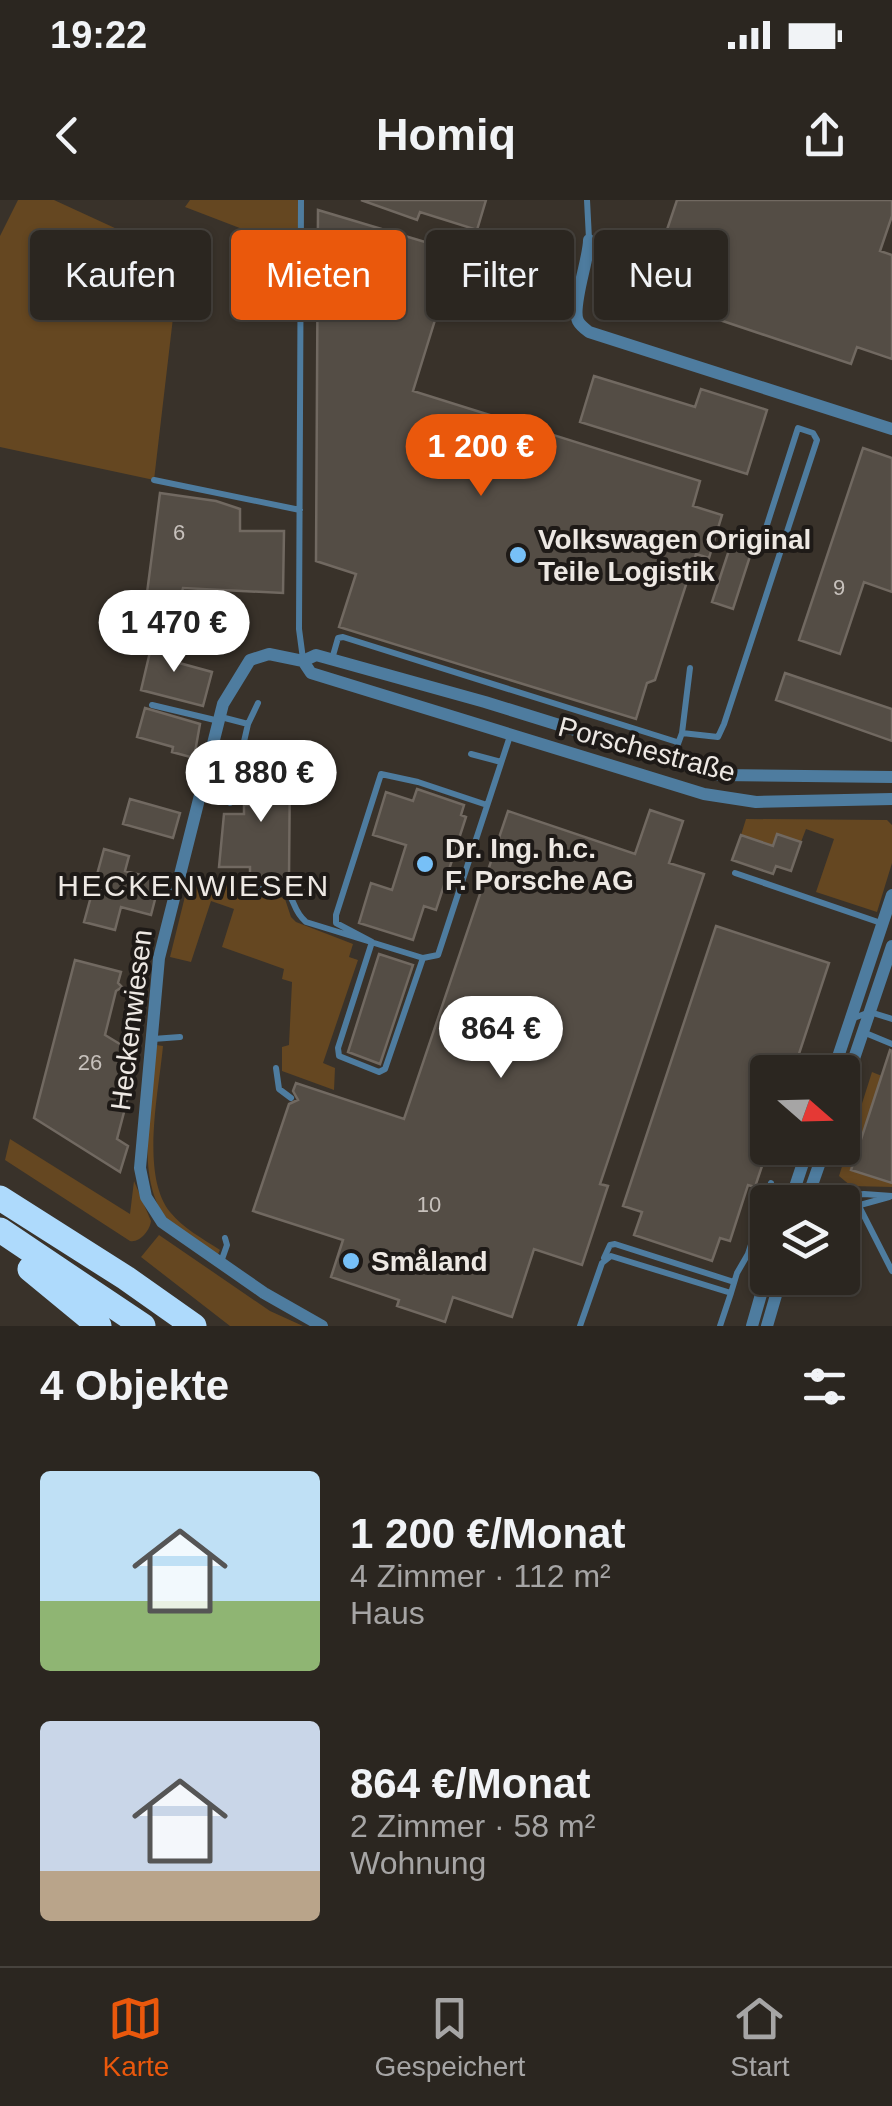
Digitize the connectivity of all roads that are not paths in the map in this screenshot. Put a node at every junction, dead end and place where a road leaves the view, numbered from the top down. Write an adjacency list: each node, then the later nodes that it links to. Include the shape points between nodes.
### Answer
1 (301, 200): 6 (lane)
2 (587, 200): 3 (lane)
3 (589, 240): 4 (street, via 576,310 589,332)
4 (892, 429)
5 (154, 480): 6 (lane)
6 (300, 510): 9 (lane)
7 (783, 542): 7 (lane, via 817,440 798,428 764,534); 16 (lane, via 718,737)
8 (332, 659): 9 (street, Porschestraße, via 316,654); 13 (street, Porschestraße); 18 (lane, via 343,637)
9 (303, 661): 14 (street, Heckenwiesen, via 269,654 250,660); 17 (street, Porschestraße, via 311,674)
10 (690, 668): 16 (lane)
11 (258, 703): 15 (lane)
12 (152, 705): 14 (lane)
13 (518, 712): 17 (street); 20 (street, Porschestraße)
14 (220, 719): 15 (lane); 38 (street, Heckenwiesen, via 159,958)
15 (248, 724): 24 (lane)
16 (682, 733): 18 (lane)
17 (510, 736): 21 (lane); 23 (street, Porschestraße, via 730,800)
18 (677, 742): 20 (lane)
19 (471, 754): 21 (lane)
20 (672, 761): 22 (street, Porschestraße, via 738,777)
21 (501, 762): 25 (lane)
22 (892, 777)
23 (892, 799)
24 (230, 803)
25 (487, 805): 30 (lane, via 381,774 336,915 336,923); 32 (lane, via 438,955)
26 (736, 873): 29 (lane)
27 (257, 889): 30 (lane, via 285,890 306,922)
28 (892, 895): 29 (street)
29 (882, 923): 34 (street)
30 (372, 942): 32 (lane); 32 (lane, via 338,1048 347,1062 379,1072 390,1062)
31 (892, 946): 33 (street)
32 (423, 958)
33 (870, 1012): 34 (lane); 35 (lane); 36 (street)
34 (851, 1019): 36 (lane); 40 (street)
35 (891, 1019)
36 (864, 1032): 39 (lane); 41 (street)
37 (180, 1037): 38 (lane)
38 (151, 1038): 54 (street, Heckenwiesen, via 141,1186 162,1222)
39 (892, 1041)
40 (839, 1055)
41 (856, 1055)
42 (276, 1068): 43 (lane, via 279,1089)
43 (291, 1098)
44 (771, 1183): 53 (lane)
45 (860, 1195): 46 (lane)
46 (892, 1196): 48 (lane)
47 (0, 1198): 63 (highway)
48 (860, 1206)
49 (860, 1208): 56 (lane)
50 (0, 1230): 62 (highway)
51 (225, 1238): 54 (lane)
52 (0, 1244): 61 (highway)
53 (748, 1254): 57 (lane)
54 (220, 1263): 64 (street, Heckenwiesen)
55 (602, 1263): 57 (lane, via 616,1244); 58 (lane, via 611,1256); 65 (lane)
56 (892, 1270)
57 (734, 1282): 58 (lane)
58 (731, 1293): 66 (lane)
59 (761, 1295): 67 (street)
60 (776, 1295): 68 (street)
61 (99, 1326)
62 (143, 1326)
63 (194, 1326)
64 (327, 1326)
65 (580, 1326)
66 (720, 1326)
67 (752, 1326)
68 (767, 1326)

